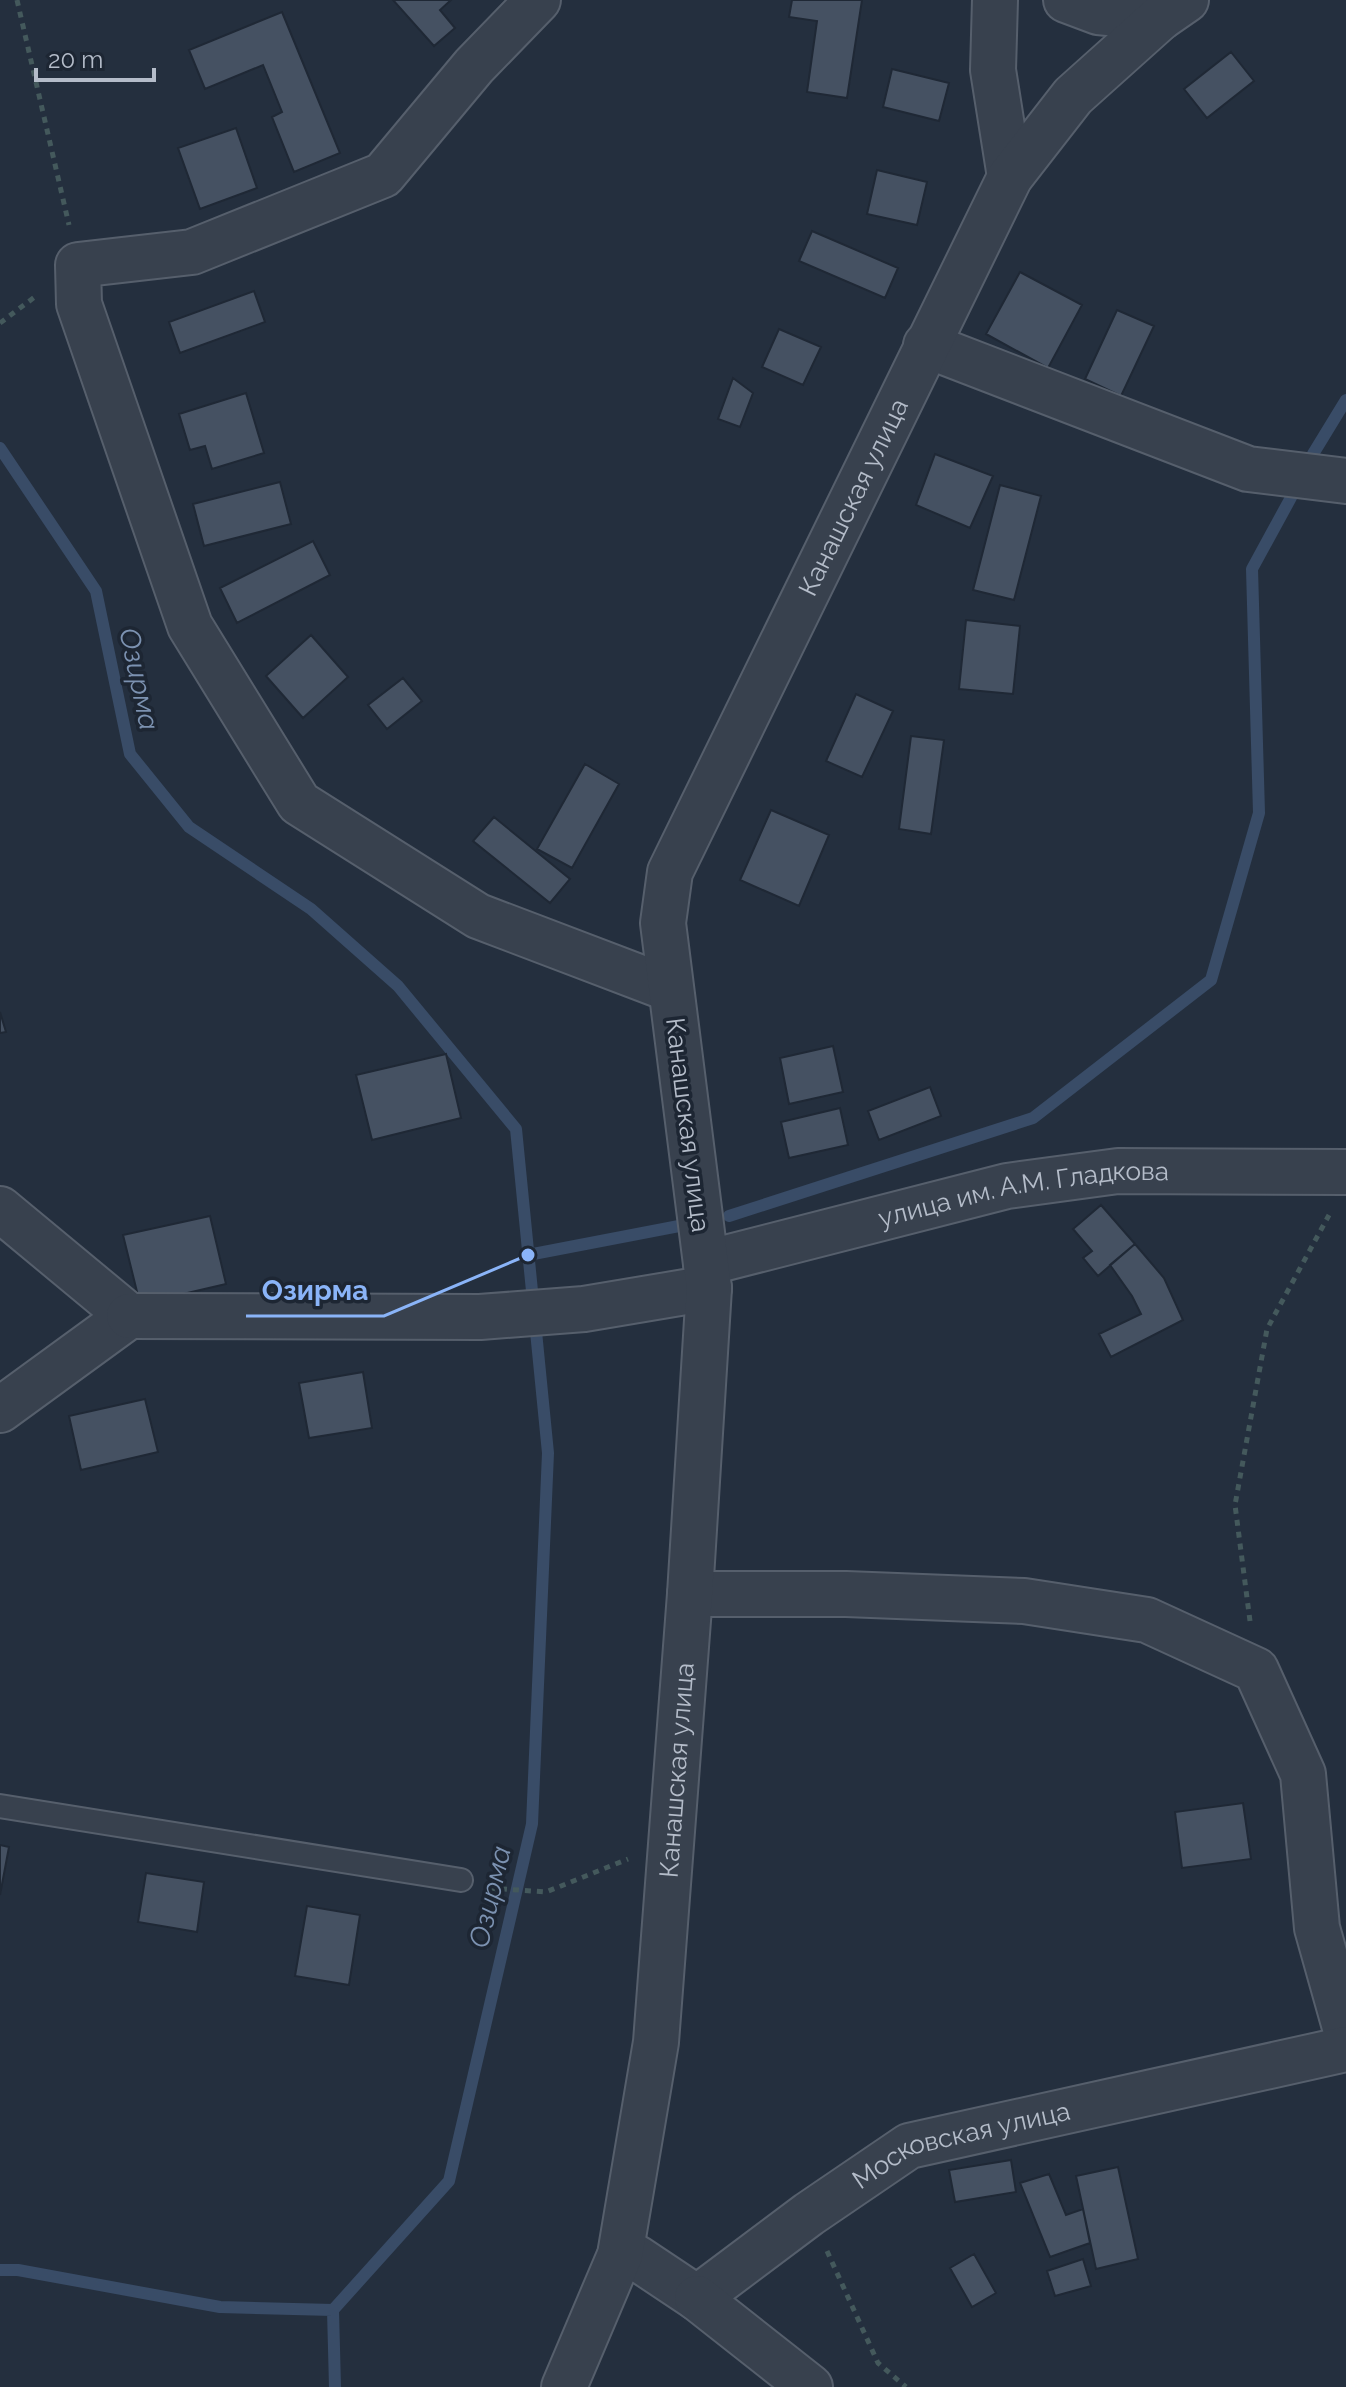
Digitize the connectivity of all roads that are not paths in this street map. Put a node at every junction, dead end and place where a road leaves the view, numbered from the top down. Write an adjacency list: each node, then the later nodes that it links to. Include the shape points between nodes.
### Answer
1 (538, 0): 8 (street, via 474,66 383,175 192,252 78,265 79,304 190,626 299,803 478,916)
2 (995, 0): 5 (street, via 993,70)
3 (1066, 0): 4 (street, via 1098,12)
4 (1173, 9): 5 (street, Канашская улица, via 1073,96)
5 (1010, 177): 6 (street, Канашская улица)
6 (926, 345): 7 (street, via 1248,469); 8 (street, Канашская улица, via 670,872 663,923)
7 (1346, 481)
8 (670, 989): 11 (street, Канашская улица)
9 (1339, 1190): 11 (street, улица им. А.М. Гладкова, via 1118,1171 1007,1186)
10 (0, 1209): 12 (street)
11 (708, 1276): 12 (street, улица им. А.М. Гладкова, via 584,1309 480,1317); 14 (street, Канашская улица)
12 (129, 1316): 13 (street)
13 (0, 1410)
14 (690, 1594): 17 (street, via 1024,1601 1147,1620 1256,1670 1303,1774 1317,1928); 19 (street, Канашская улица, via 656,2042)
15 (0, 1806): 16 (lane)
16 (461, 1880)
17 (1346, 2031)
18 (1346, 2049): 20 (street, Московская улица, via 909,2146)
19 (620, 2255): 20 (street, via 637,2258); 21 (street, Канашская улица)
20 (697, 2298): 22 (street)
21 (564, 2387)
22 (810, 2387)

